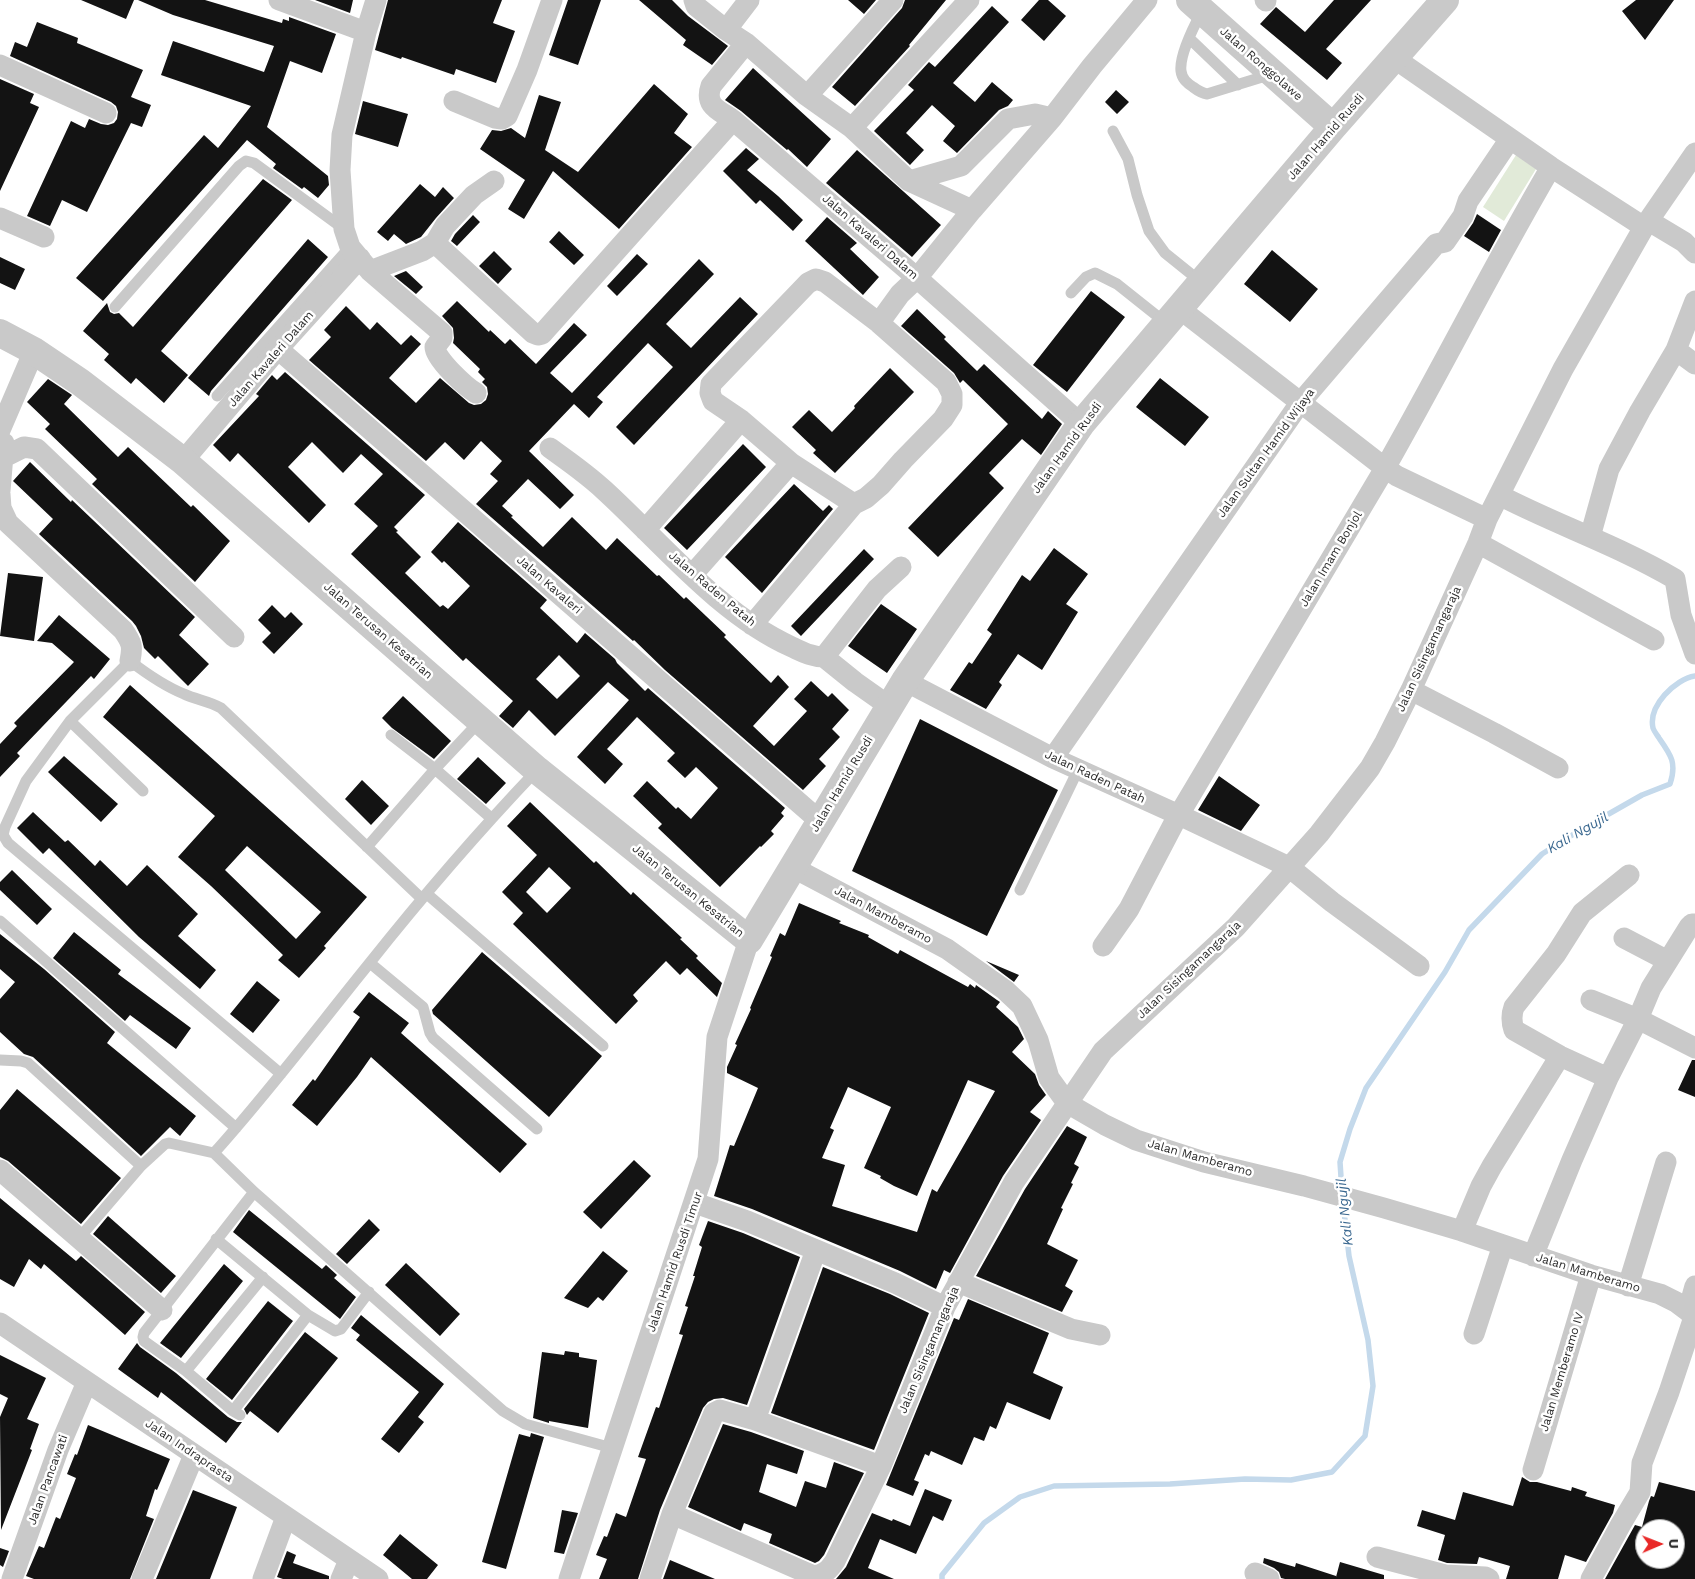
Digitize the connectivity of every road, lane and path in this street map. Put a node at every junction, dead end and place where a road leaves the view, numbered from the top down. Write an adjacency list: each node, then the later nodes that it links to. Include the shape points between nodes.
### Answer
1 (279, 0): 12 (street)
2 (376, 0): 12 (street)
3 (552, 0): 20 (street, via 507,116 495,118)
4 (694, 0): 11 (street, via 696,6)
5 (749, 0): 11 (street)
6 (893, 0): 19 (street)
7 (970, 0): 25 (street)
8 (1147, 0): 22 (street)
9 (1445, 0): 15 (street, Jalan Hamid Rusdi)
10 (1196, 6): 13 (lane); 17 (street, Jalan Ronggolawe)
11 (726, 30): 14 (street)
12 (366, 32): 37 (street, via 342,135 340,170)
13 (1189, 38): 18 (lane); 18 (lane, via 1181,65 1185,81 1206,94)
14 (746, 43): 19 (street); 23 (street, Jalan Kavaleri Dalam, via 708,94 711,105)
15 (1394, 58): 24 (street, Jalan Hamid Rusdi); 27 (street)
16 (0, 65): 21 (street)
17 (1272, 74): 18 (lane); 24 (street, Jalan Ronggolawe)
18 (1238, 85)
19 (807, 96): 25 (street)
20 (454, 101)
21 (106, 113)
22 (1052, 118): 31 (street, via 1035,114 1008,119 961,166); 32 (street)
23 (733, 120): 36 (street, via 542,334 533,332); 39 (street, Jalan Kavaleri Dalam)
24 (1334, 127): 40 (street, Jalan Hamid Rusdi)
25 (852, 128): 31 (street)
26 (1114, 131): 40 (lane, via 1128,159 1149,231 1165,253)
27 (1510, 139): 29 (street); 53 (street, Jalan Sultan Hamid Wijaya, via 1445,242 1436,244)
28 (1695, 153): 34 (street, Jalan Sisingamangaraja)
29 (1551, 168): 34 (street); 61 (street, Jalan Imam Bonjol)
30 (494, 181): 36 (street, via 474,195 445,226)
31 (909, 181): 32 (street)
32 (972, 210): 39 (street)
33 (0, 218): 35 (street)
34 (1647, 224): 38 (street, via 1684,242); 63 (street, Jalan Sisingamangaraja, via 1563,368)
35 (44, 237)
36 (435, 243): 37 (street, via 422,252)
37 (356, 251): 43 (lane, via 254,163 246,161); 47 (street, Jalan Kavaleri Dalam); 51 (street, via 442,333 435,347 436,355); 52 (lane)
38 (1695, 253)
39 (917, 278): 45 (street, via 900,294); 56 (street, Jalan Kavaleri Dalam)
40 (1202, 284): 44 (street, Jalan Hamid Rusdi)
41 (1071, 292): 44 (lane, via 1095,273)
42 (1695, 301): 48 (street)
43 (115, 307)
44 (1174, 317): 53 (street); 56 (street, Jalan Hamid Rusdi)
45 (879, 324): 54 (street, via 825,282 816,279 808,283 711,384 710,393 714,401); 64 (street, via 946,382 952,394 952,405 943,419 881,485)
46 (0, 333): 49 (street, Jalan Terusan Kesatrian)
47 (278, 349): 59 (street, Jalan Kavaleri Dalam); 92 (street, Jalan Kavaleri)
48 (1676, 350): 50 (street); 67 (street, via 1609,469)
49 (34, 351): 55 (street); 59 (street, Jalan Terusan Kesatrian)
50 (1695, 364)
51 (476, 393)
52 (217, 396)
53 (1300, 402): 61 (street); 84 (street, Jalan Sultan Hamid Wijaya)
54 (740, 420): 60 (street); 66 (street)
55 (4, 421): 58 (street)
56 (1081, 424): 78 (street, Jalan Hamid Rusdi)
57 (550, 448): 66 (street, Jalan Raden Patah, via 603,489)
58 (2, 458): 62 (street); 73 (street, via 24,446 37,449)
59 (184, 461): 82 (street, Jalan Terusan Kesatrian)
60 (791, 463): 64 (street); 70 (street)
61 (1384, 468): 65 (street); 90 (street, Jalan Imam Bonjol)
62 (0, 493): 77 (street, via 1,508 8,523 123,630 133,649)
63 (1499, 495): 65 (street, Jalan Sisingamangaraja); 67 (street)
64 (854, 504): 72 (street)
65 (1488, 519): 68 (street, Jalan Sisingamangaraja)
66 (645, 530): 70 (street, Jalan Raden Patah)
67 (1590, 537): 71 (street)
68 (1478, 543): 74 (street); 79 (street, Jalan Sisingamangaraja)
69 (901, 567): 76 (street, via 877,589)
70 (692, 576): 72 (street, Jalan Raden Patah)
71 (1685, 580): 75 (street, via 1681,615)
72 (752, 625): 76 (street, Jalan Raden Patah, via 805,653)
73 (234, 637)
74 (1654, 640)
75 (1695, 654)
76 (824, 656): 80 (street, Jalan Raden Patah)
77 (130, 661): 81 (lane); 93 (lane, via 152,678 221,708)
78 (905, 681): 80 (street, Jalan Hamid Rusdi); 84 (street, Jalan Raden Patah)
79 (1411, 690): 85 (street); 95 (street, Jalan Sisingamangaraja, via 1370,768)
80 (889, 706): 92 (street, Jalan Hamid Rusdi)
81 (70, 720): 89 (lane); 113 (lane, via 26,781 4,827 8,843)
82 (480, 721): 86 (lane); 87 (street, Jalan Terusan Kesatrian)
83 (391, 734): 86 (lane)
84 (1053, 758): 88 (street, Jalan Raden Patah)
85 (1558, 768)
86 (435, 769): 91 (lane); 93 (lane)
87 (537, 770): 91 (lane); 102 (street, Jalan Terusan Kesatrian)
88 (1078, 770): 90 (street, Jalan Raden Patah); 97 (lane)
89 (142, 791)
90 (1180, 815): 95 (street, Jalan Raden Patah); 103 (street, Jalan Imam Bonjol, via 1129,909)
91 (490, 818): 98 (lane)
92 (821, 822): 94 (street, Jalan Hamid Rusdi)
93 (367, 847): 98 (lane)
94 (792, 867): 102 (street, Jalan Hamid Rusdi); 115 (street, Jalan Mamberamo, via 947,949 1005,990 1022,1006 1038,1040 1050,1078)
95 (1289, 867): 106 (street, Jalan Raden Patah); 115 (street, Jalan Sisingamangaraja, via 1236,927 1103,1050)
96 (1629, 875): 111 (street, via 1582,913 1556,954 1514,1007 1511,1022 1514,1030)
97 (1020, 890)
98 (425, 896): 105 (lane); 109 (lane)
99 (0, 922): 116 (lane)
100 (1695, 924): 104 (street, via 1689,927)
101 (1624, 938): 104 (street)
102 (749, 940): 123 (street, Jalan Hamid Rusdi Timur, via 716,1037 708,1159)
103 (1103, 946)
104 (1668, 961): 108 (street)
105 (370, 962): 113 (lane); 117 (lane, via 423,1007 433,1038)
106 (1419, 966)
107 (1592, 1000): 108 (street)
108 (1638, 1020): 110 (street); 114 (street)
109 (603, 1046)
110 (1695, 1048)
111 (1560, 1056): 114 (street); 124 (street, via 1492,1166)
112 (0, 1060): 120 (lane, via 21,1060 28,1064)
113 (281, 1074): 116 (lane)
114 (1608, 1078): 129 (street)
115 (1067, 1103): 124 (street, Jalan Mamberamo, via 1136,1140 1204,1162 1304,1186); 132 (street, Jalan Sisingamangaraja, via 1014,1182)
116 (236, 1128): 118 (lane)
117 (537, 1129)
118 (214, 1153): 120 (lane, via 169,1143); 122 (lane)
119 (1666, 1162): 133 (street)
120 (141, 1166): 125 (lane)
121 (0, 1170): 125 (street)
122 (254, 1192): 126 (lane); 135 (lane)
123 (695, 1202): 128 (street); 146 (street, Jalan Hamid Rusdi Timur)
124 (1462, 1231): 127 (street, Jalan Mamberamo)
125 (80, 1238): 137 (street)
126 (216, 1239): 131 (lane); 137 (lane)
127 (1503, 1245): 129 (street, Jalan Mamberamo); 141 (street)
128 (816, 1250): 136 (street); 145 (street)
129 (1533, 1256): 130 (street, Jalan Mamberamo)
130 (1591, 1275): 133 (street, Jalan Mamberamo); 149 (street, Jalan Memberamo IV)
131 (262, 1277): 138 (lane); 143 (lane)
132 (958, 1282): 136 (street, Jalan Sisingamangaraja); 142 (street, via 1071,1329)
133 (1628, 1286): 139 (street, Jalan Mamberamo, via 1660,1294)
134 (1695, 1286): 139 (street)
135 (368, 1292): 138 (lane, via 341,1329 335,1331); 146 (lane, via 514,1418 525,1424)
136 (945, 1307): 148 (street, Jalan Sisingamangaraja)
137 (162, 1310): 143 (lane, via 142,1338)
138 (308, 1315): 143 (lane, via 237,1413)
139 (1692, 1315): 161 (street, via 1669,1392 1642,1463 1640,1492)
140 (0, 1323): 144 (street, Jalan Indraprasta)
141 (1474, 1334)
142 (1100, 1335)
143 (186, 1371)
144 (87, 1382): 147 (street, Jalan Indraprasta); 154 (street, Jalan Pancawati, via 58,1450)
145 (755, 1420): 148 (street); 150 (street, via 720,1410 714,1413)
146 (612, 1448): 158 (street, Jalan Hamid Rusdi Timur)
147 (194, 1456): 151 (street, Jalan Indraprasta); 155 (street)
148 (881, 1466): 150 (street, Jalan Sisingamangaraja, via 835,1561 823,1575 814,1576)
149 (1533, 1470)
150 (672, 1514): 159 (street)
151 (286, 1517): 153 (street, Jalan Indraprasta); 156 (street)
152 (1377, 1557): 160 (street, via 1445,1576)
153 (345, 1569): 157 (street, Jalan Indraprasta)
154 (12, 1579)
155 (142, 1579)
156 (263, 1579)
157 (378, 1579)
158 (569, 1579)
159 (650, 1579)
160 (1489, 1579)
161 (1591, 1579)

